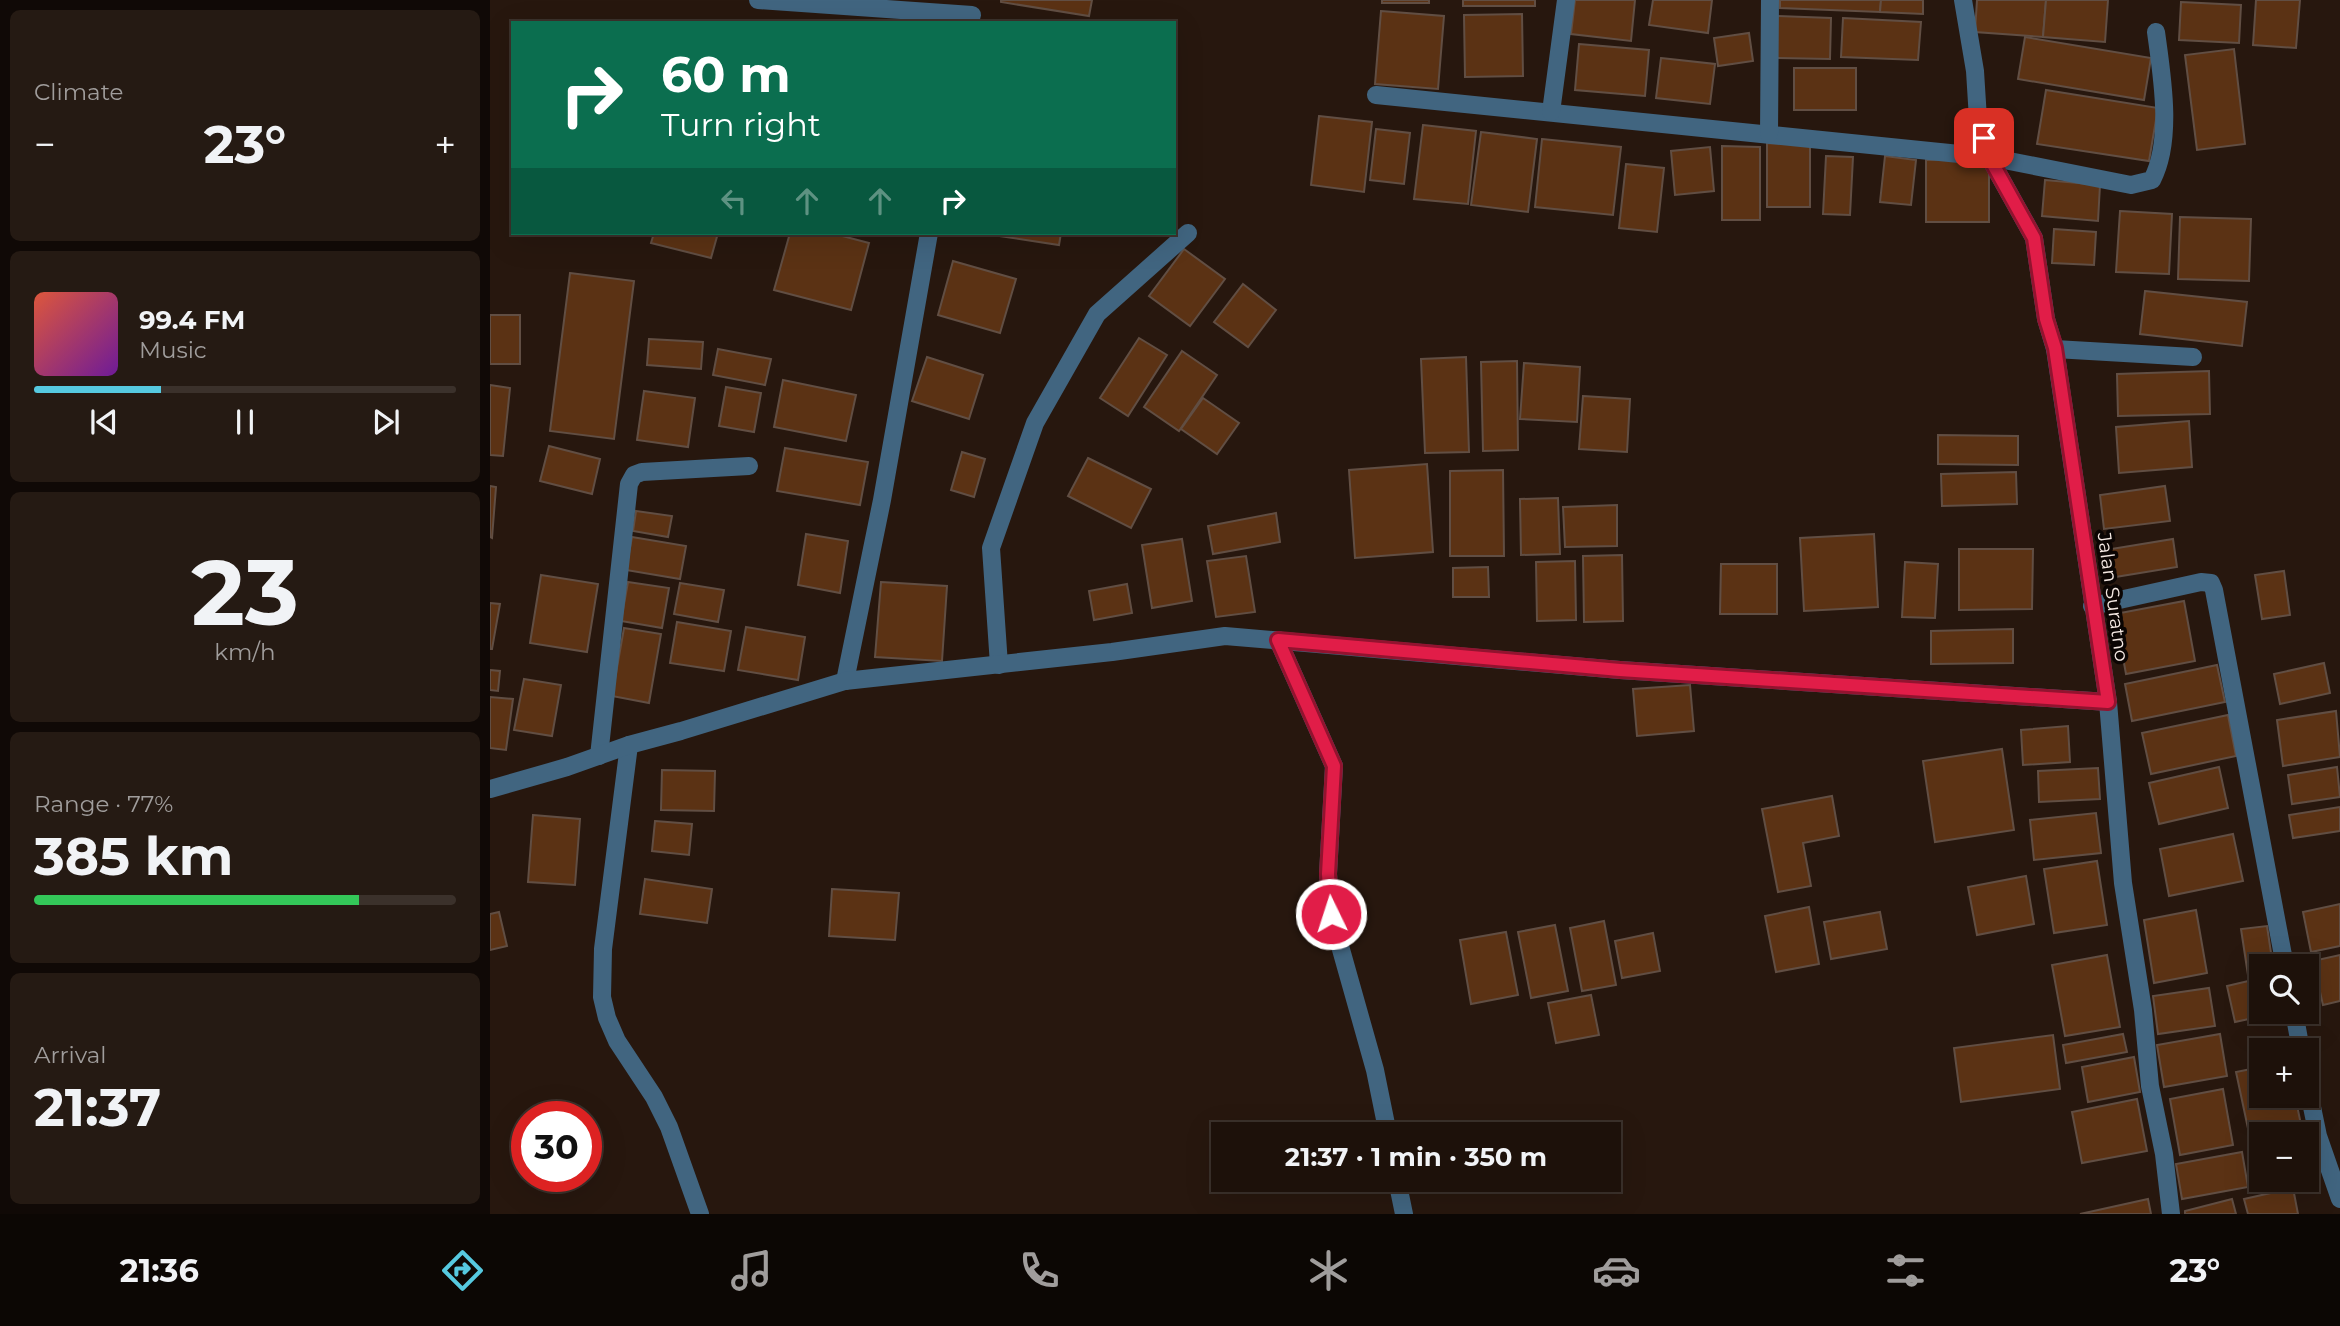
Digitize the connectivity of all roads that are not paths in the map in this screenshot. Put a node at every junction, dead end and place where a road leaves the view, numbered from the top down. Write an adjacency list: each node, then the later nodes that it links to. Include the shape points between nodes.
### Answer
1 (758, 0): 5 (street)
2 (1566, 0): 8 (street)
3 (1770, 0): 9 (street)
4 (1963, 0): 10 (street, Jalan Suratno, via 1978,119)
5 (973, 13)
6 (2156, 32): 10 (street, via 2165,103 2159,167 2152,180 2131,185)
7 (1376, 96): 8 (street)
8 (1551, 112): 9 (street)
9 (1769, 134): 10 (street)
10 (1989, 157): 13 (street, Jalan Suratno, via 2034,238)
11 (1188, 233): 18 (street, via 1097,314 1035,423 991,548)
12 (929, 235): 19 (street)
13 (2055, 348): 14 (street); 16 (street, Jalan Suratno)
14 (2193, 357)
15 (749, 467): 22 (street, via 642,472 629,484)
16 (2092, 606): 20 (street, Jalan Suratno); 24 (street, via 2211,583)
17 (1278, 640): 18 (street, via 1224,636); 20 (street, via 1620,670); 26 (street, via 1334,766 1328,874 1331,914)
18 (999, 665): 19 (street)
19 (845, 681): 21 (street)
20 (2108, 702): 31 (street, Jalan Suratno, via 2123,883)
21 (629, 745): 22 (street); 29 (street, via 603,949 602,997 617,1041 669,1127)
22 (599, 756): 23 (street)
23 (490, 789)
24 (2283, 954)
25 (2312, 1108): 28 (street)
26 (1386, 1122)
27 (1399, 1192): 30 (street)
28 (2340, 1199)
29 (700, 1214)
30 (1404, 1214)
31 (2171, 1214)

